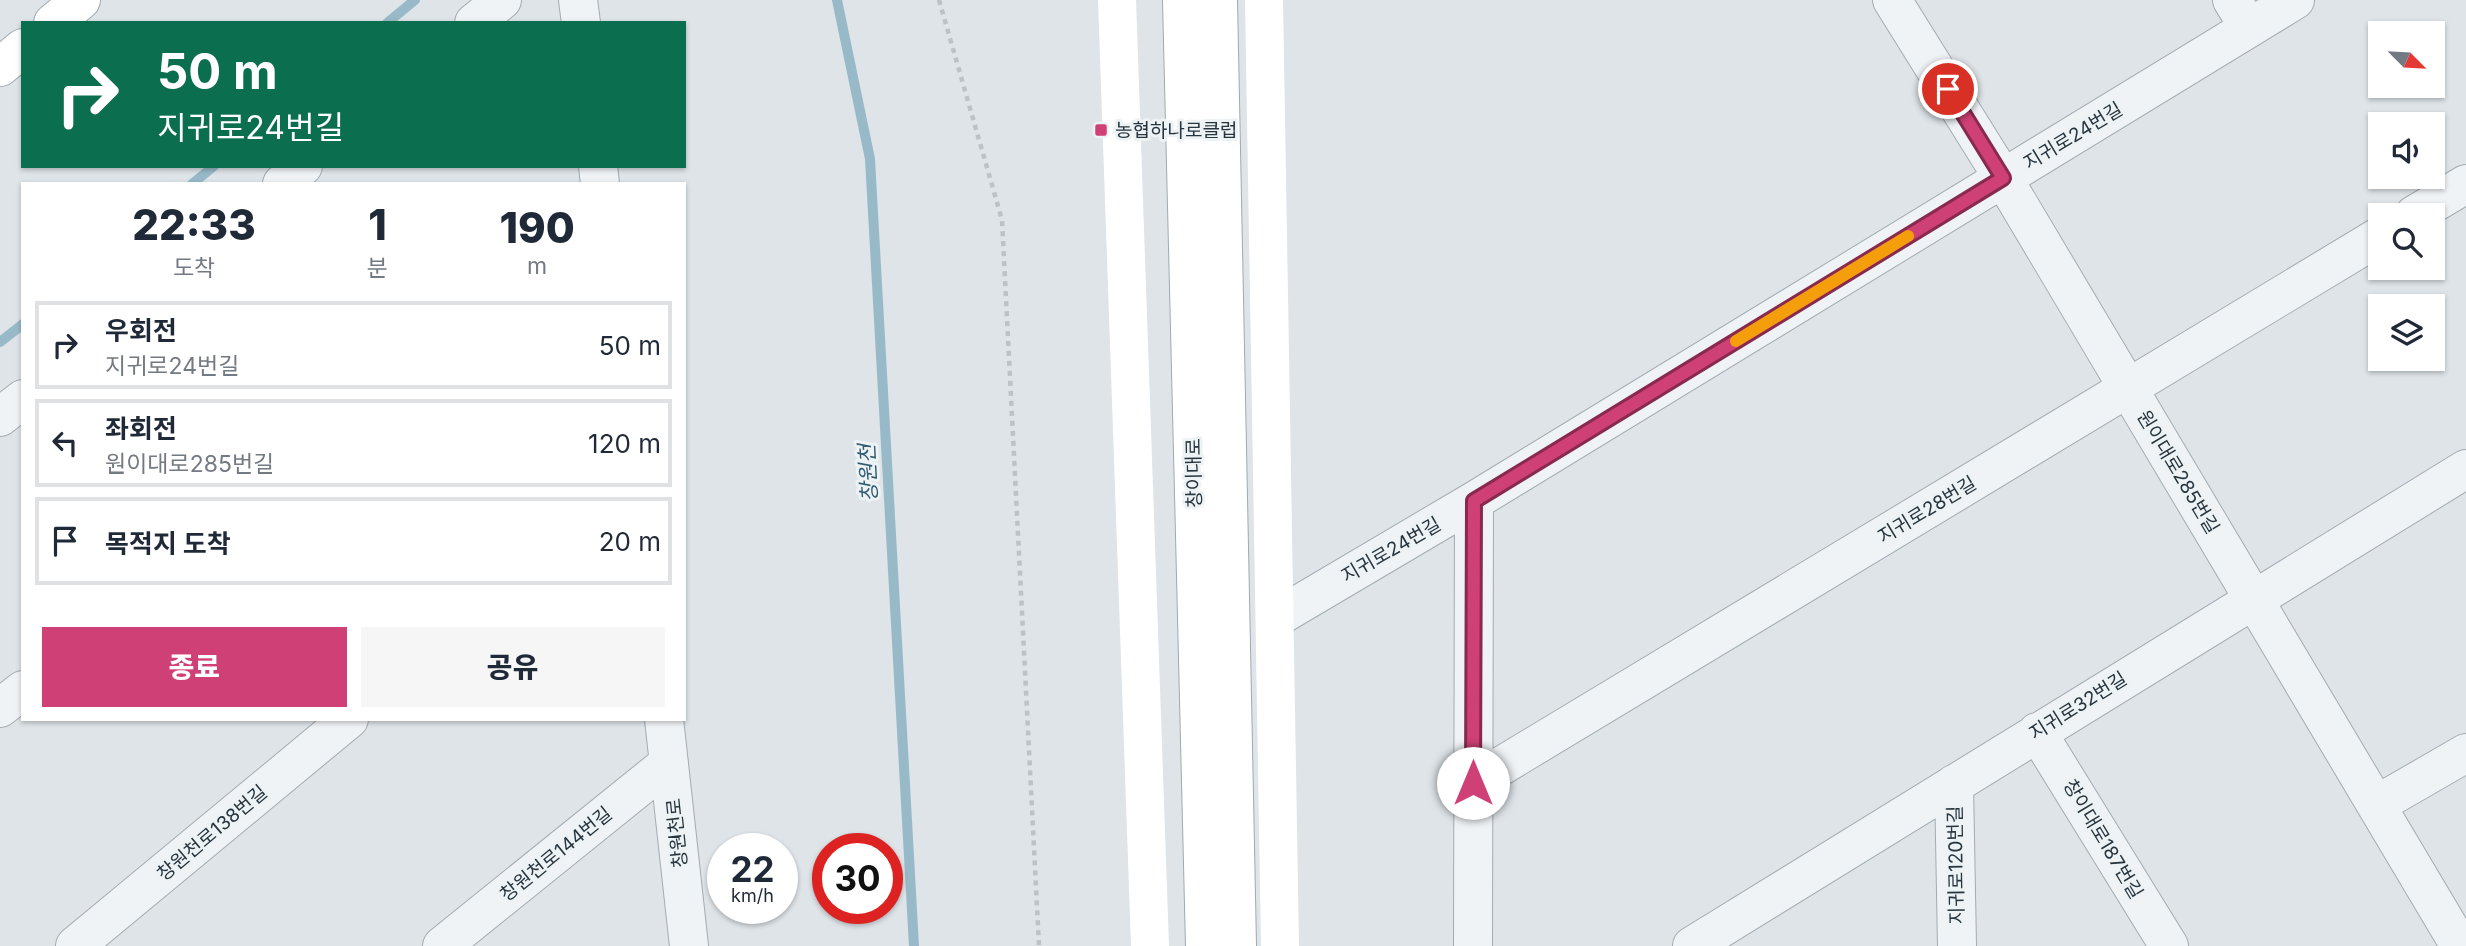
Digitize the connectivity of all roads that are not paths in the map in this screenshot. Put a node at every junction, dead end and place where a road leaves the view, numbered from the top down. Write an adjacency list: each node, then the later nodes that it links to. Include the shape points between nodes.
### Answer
1 (81, 0): 11 (main road)
2 (502, 0): 12 (street)
3 (578, 0): 13 (street)
4 (1117, 0): 43 (main road)
5 (1182, 0): 44 (main road, 창이대로)
6 (1217, 0): 45 (main road, 창이대로)
7 (1264, 0): 28 (main road)
8 (1892, 0): 17 (street, 원이대로285번길)
9 (2295, 0): 10 (street, 지귀로24번길)
10 (2241, 14): 17 (street, 지귀로24번길)
11 (55, 21)
12 (476, 21)
13 (581, 21)
14 (21, 50): 15 (main road)
15 (0, 67)
16 (301, 168): 18 (street)
17 (2003, 178): 22 (street, 원이대로285번길); 26 (street, 지귀로24번길)
18 (284, 182)
19 (2466, 184): 20 (street)
20 (2434, 203)
21 (2368, 243): 22 (street, 지귀로28번길)
22 (2129, 389): 27 (street, 원이대로285번길); 36 (street, 지귀로28번길)
23 (21, 401): 24 (street)
24 (0, 417)
25 (2466, 469): 27 (street, 지귀로32번길)
26 (1474, 501): 28 (street, 지귀로24번길); 36 (street)
27 (2253, 598): 33 (street, 지귀로32번길); 38 (street, 원이대로285번길)
28 (1276, 618): 46 (main road)
29 (21, 692): 30 (street)
30 (0, 708)
31 (347, 721): 40 (street, 창원천로138번길)
32 (664, 721): 35 (street, 창원천로)
33 (2037, 732): 37 (street, 지귀로32번길); 49 (street, 창이대로187번길)
34 (2466, 753): 38 (street)
35 (669, 763): 41 (street, 창원천로144번길); 42 (street, 창원천로)
36 (1473, 783): 47 (street)
37 (1954, 784): 39 (street, 지귀로32번길); 48 (street, 지귀로120번길)
38 (2376, 805): 50 (street, 원이대로285번길)
39 (1703, 943)
40 (75, 946)
41 (442, 946)
42 (689, 946)
43 (1150, 946)
44 (1205, 946)
45 (1237, 946)
46 (1280, 946)
47 (1473, 946)
48 (1957, 946)
49 (2169, 946)
50 (2460, 946)

